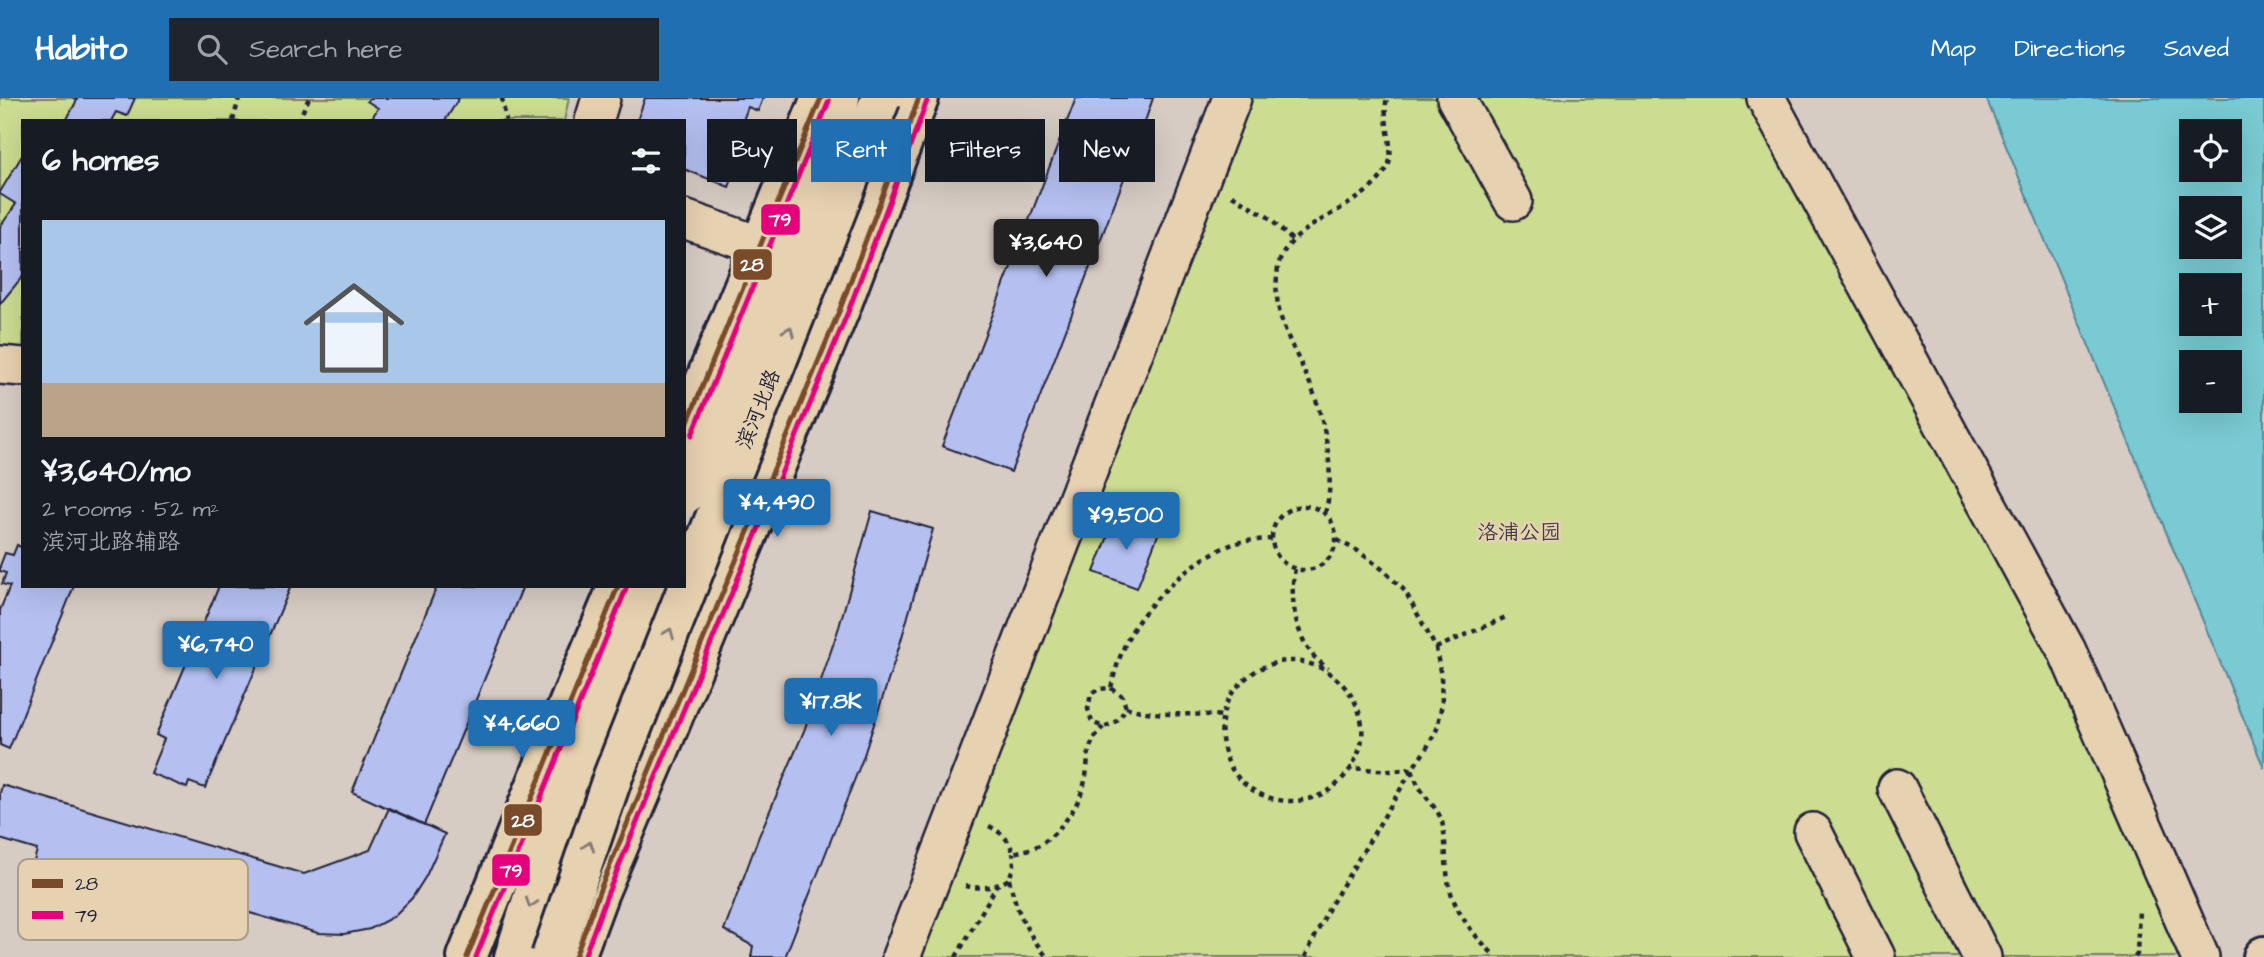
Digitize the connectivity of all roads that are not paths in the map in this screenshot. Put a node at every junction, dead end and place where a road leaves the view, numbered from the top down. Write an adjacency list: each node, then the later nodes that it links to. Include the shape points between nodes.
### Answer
1 (601, 98): 9 (street)
2 (821, 98): 12 (main road)
3 (839, 98): 17 (main road, bridge); 18 (main road, 滨河北路, bridge, via 780,265)
4 (881, 98): 27 (main road, 滨河北路, one-way to 4, bridge, via 612,776)
5 (919, 98): 28 (main road, via 840,309)
6 (1232, 98): 29 (street)
7 (1456, 98): 10 (street)
8 (1766, 98): 32 (street, via 2067,651)
9 (595, 119)
10 (1513, 201)
11 (686, 220): 12 (street)
12 (761, 246): 13 (street); 16 (main road)
13 (814, 264)
14 (0, 365): 15 (street)
15 (21, 367)
16 (686, 427)
17 (686, 442)
18 (686, 490)
19 (617, 588): 24 (main road)
20 (625, 588): 25 (main road)
21 (645, 588): 26 (main road, one-way to 26, via 566,794)
22 (1897, 788): 31 (street)
23 (1813, 832): 30 (street)
24 (467, 957)
25 (475, 957)
26 (514, 957)
27 (551, 957)
28 (575, 957)
29 (901, 957)
30 (1876, 957)
31 (1983, 957)
32 (2200, 957)

